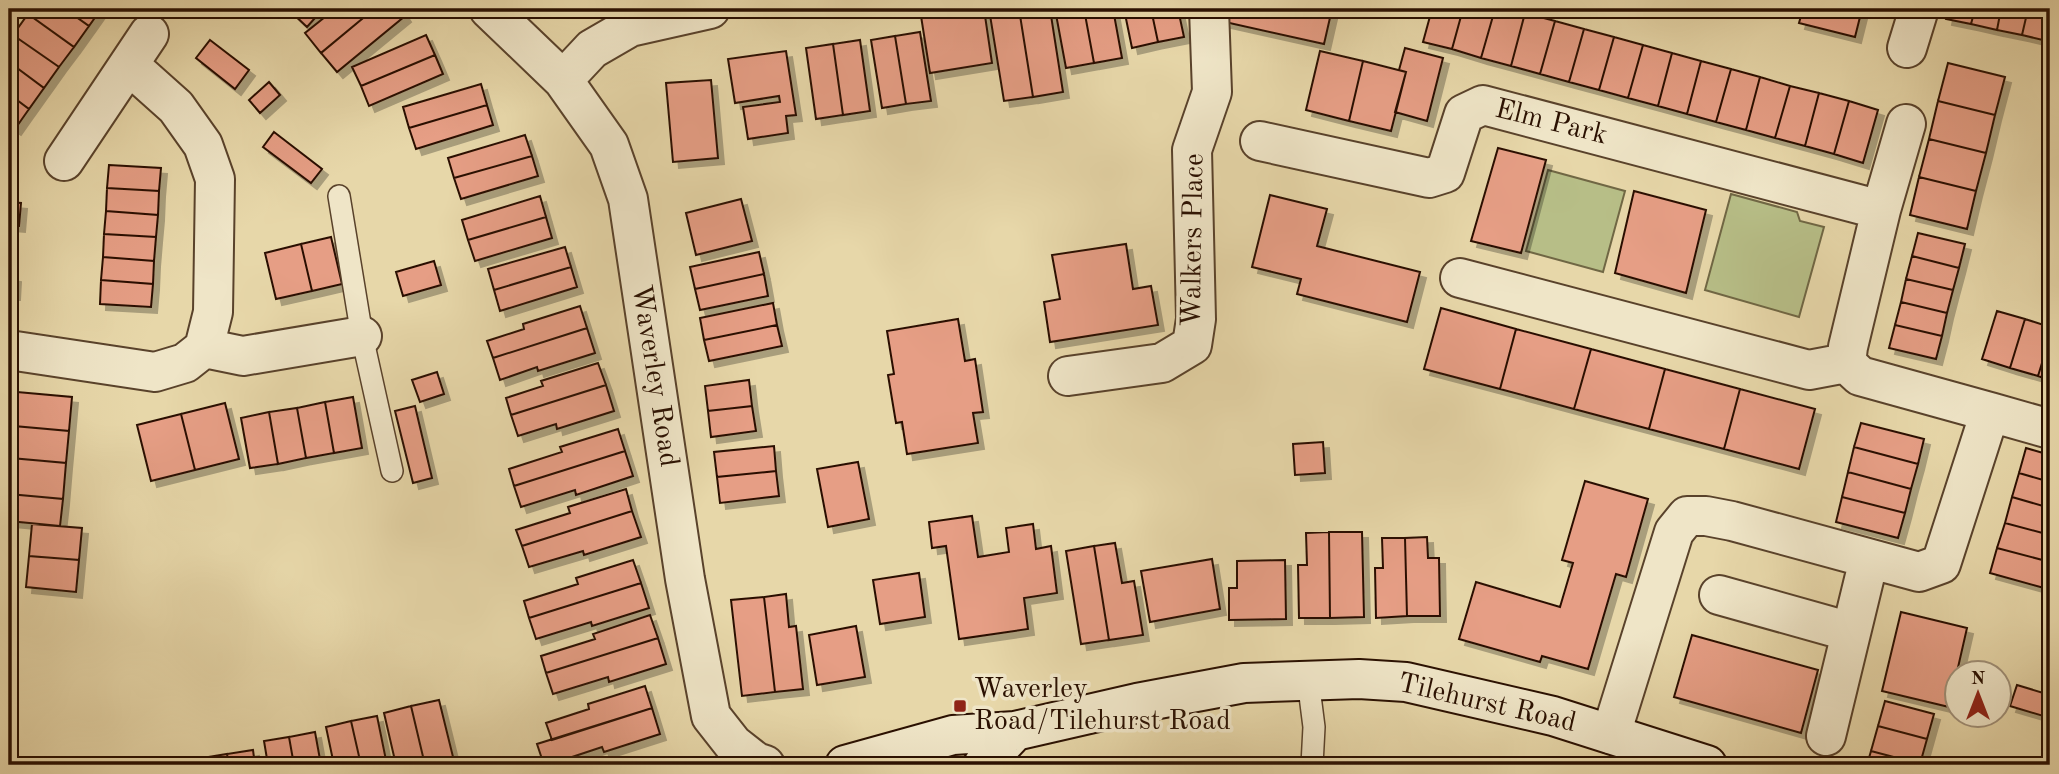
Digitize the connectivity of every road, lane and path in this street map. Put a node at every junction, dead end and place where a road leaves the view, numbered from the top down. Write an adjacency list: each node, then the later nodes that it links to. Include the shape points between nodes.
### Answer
1 (489, 9): 8 (street, Waverley Road)
2 (710, 9): 8 (street, via 630,27 592,49)
3 (1209, 9): 19 (street, Walkers Place, via 1212,92 1192,150 1196,319 1192,345 1162,363)
4 (1919, 9): 6 (street)
5 (149, 34): 7 (street)
6 (1907, 48)
7 (129, 65): 11 (street); 16 (street, via 176,107 203,145 215,179 213,312)
8 (562, 80): 30 (street, Waverley Road, via 609,145 628,199 685,579 711,716 733,744)
9 (1906, 124): 13 (street)
10 (1261, 141): 13 (street, Elm Park, via 1429,178 1445,173 1464,114 1483,105)
11 (64, 161)
12 (339, 197): 15 (lane)
13 (1881, 211): 18 (street)
14 (1460, 278): 18 (street, via 1809,370)
15 (362, 336): 16 (street, via 243,356); 22 (lane)
16 (204, 348): 17 (street, via 185,363 155,372)
17 (9, 351)
18 (1846, 363): 20 (street, via 1860,376)
19 (1068, 376)
20 (1990, 412): 21 (street); 23 (street, via 1941,564 1919,572)
21 (2050, 429)
22 (392, 471)
23 (1869, 559): 25 (street); 28 (street, via 1732,521 1687,516 1674,533)
24 (1719, 595): 25 (street)
25 (1851, 632): 29 (street)
26 (1308, 680): 27 (street, Tilehurst Road, via 1244,683); 28 (street, Tilehurst Road, via 1406,682); 33 (lane, via 1314,727)
27 (1015, 731): 31 (street, Tilehurst Road, via 953,735); 32 (street)
28 (1611, 734): 34 (street, Tilehurst Road)
29 (1826, 736)
30 (765, 765)
31 (845, 765)
32 (983, 765)
33 (1311, 765)
34 (1707, 765)

